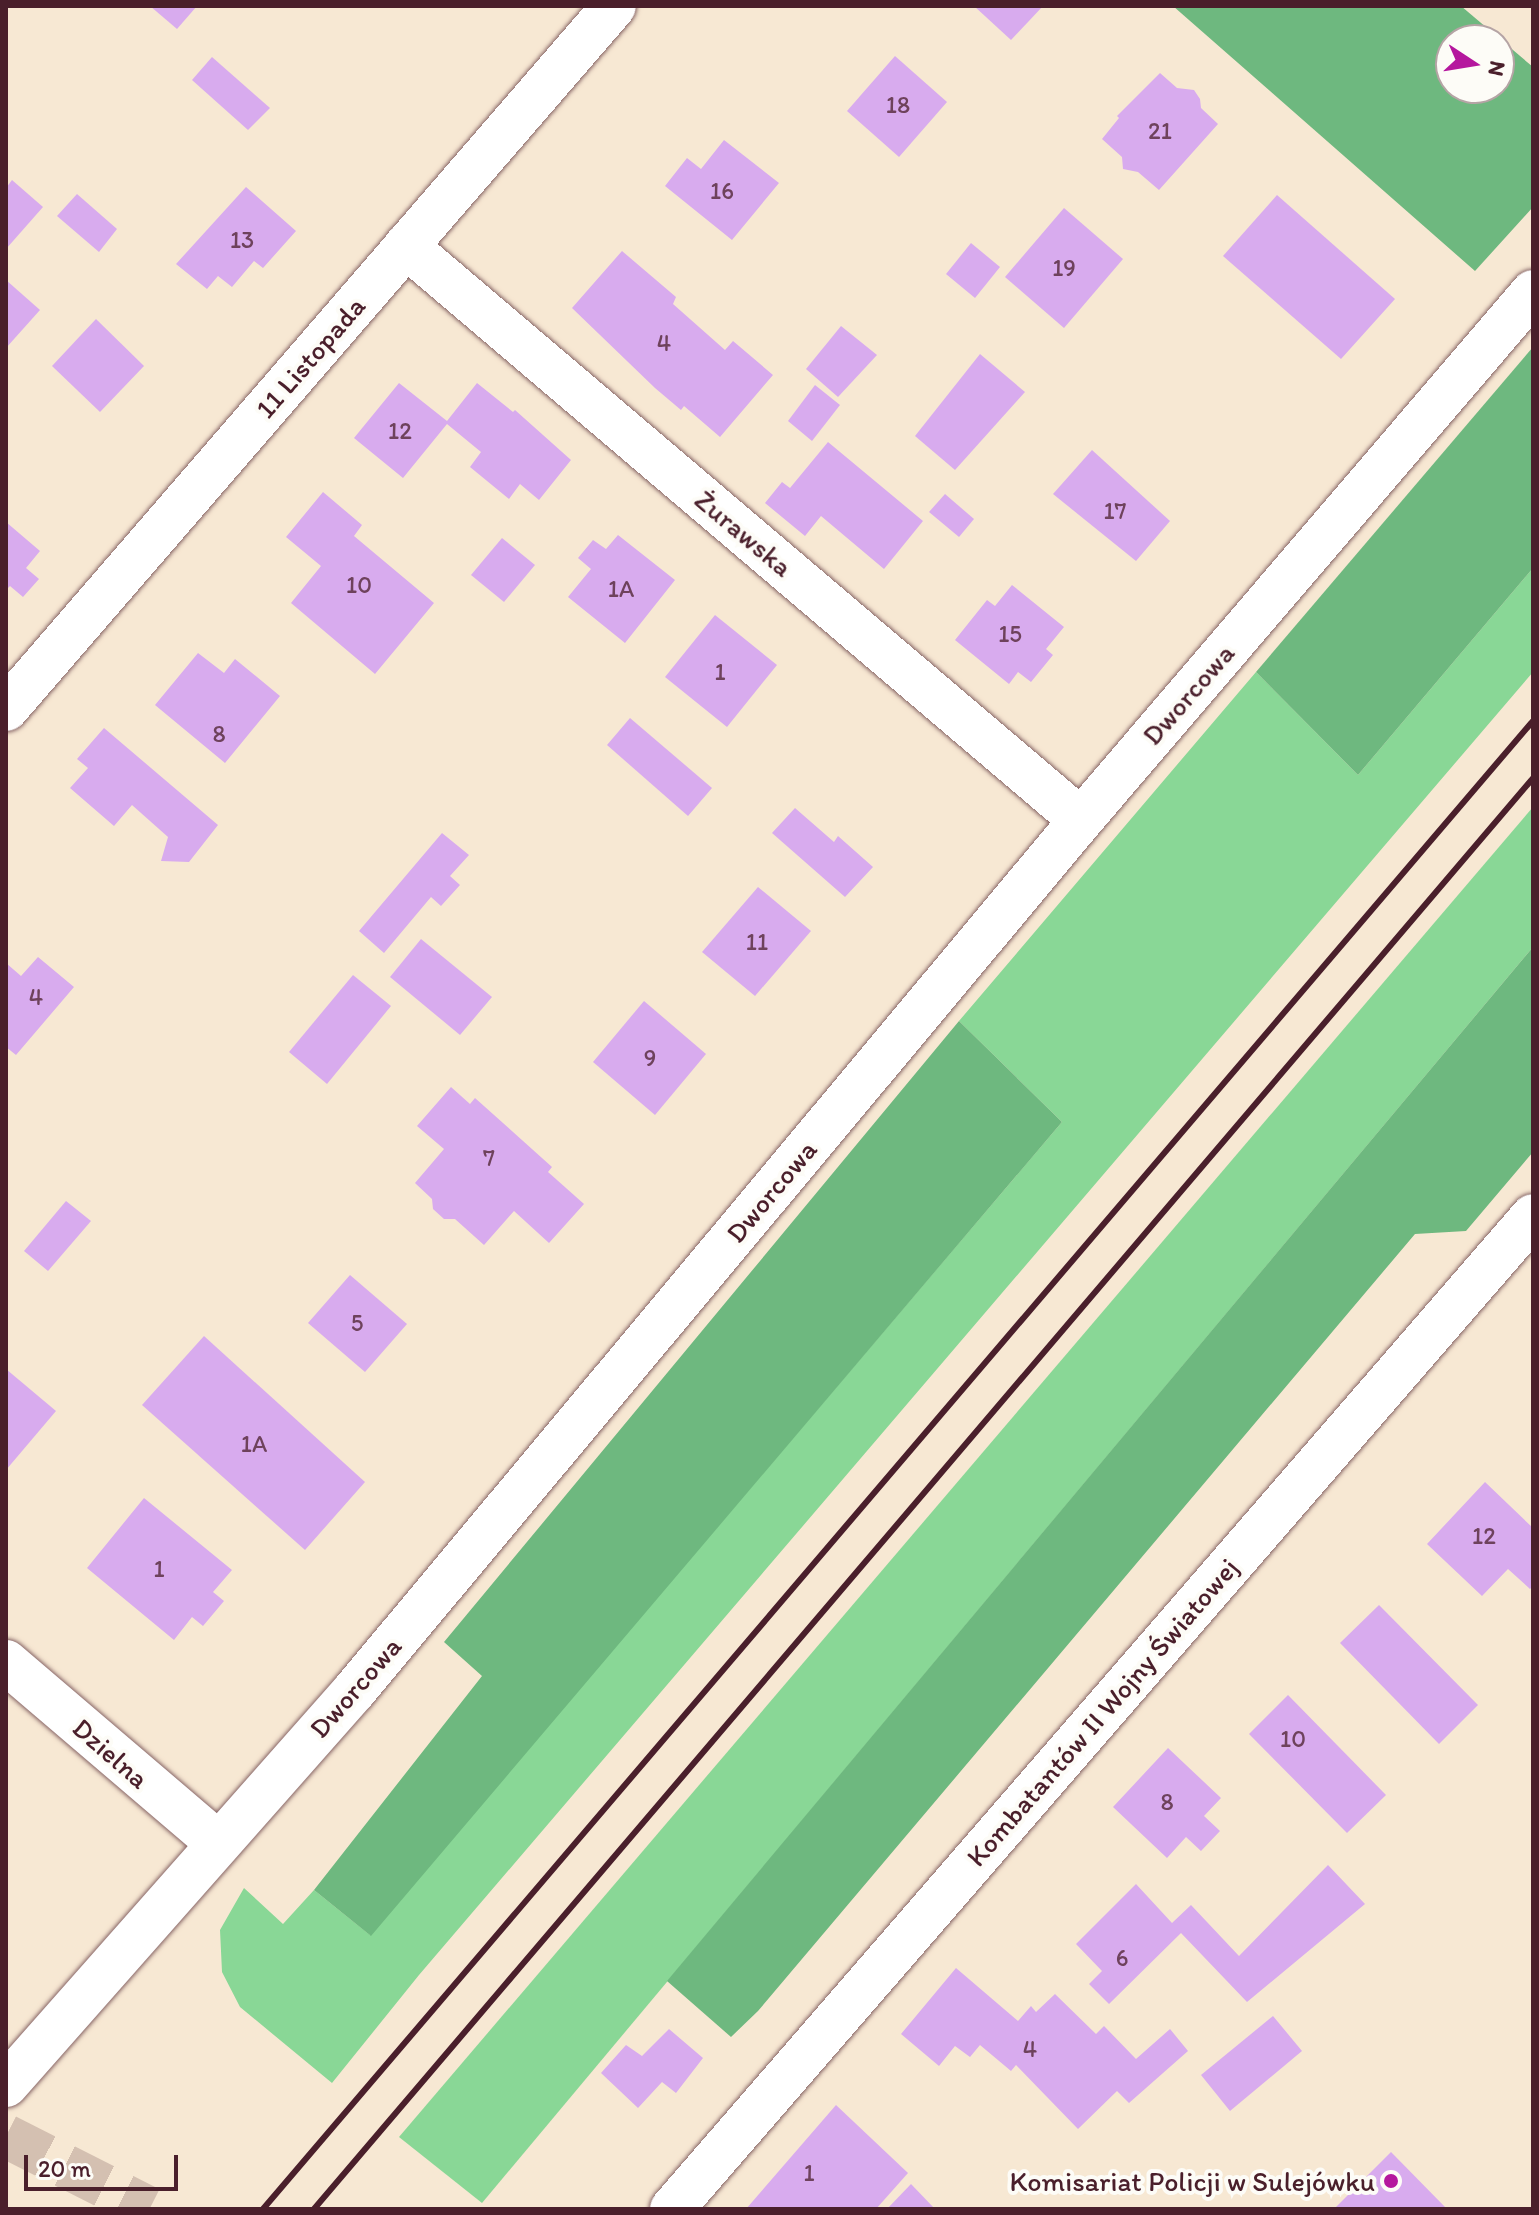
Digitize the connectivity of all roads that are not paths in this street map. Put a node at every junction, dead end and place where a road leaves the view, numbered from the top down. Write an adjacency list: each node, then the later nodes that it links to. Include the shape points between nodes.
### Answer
1 (614, 6): 2 (street, 11 Listopada)
2 (406, 246): 4 (street, 11 Listopada); 5 (street, Żurawska)
3 (1533, 292): 5 (street, Dworcowa)
4 (6, 709)
5 (1081, 820): 8 (street, Dworcowa, via 354,1691)
6 (1526, 1238): 10 (street, Kombatantów II Wojny Światowej)
7 (6, 1662): 8 (street, Dzielna)
8 (218, 1843): 9 (street, Dworcowa)
9 (6, 2085)
10 (672, 2209)

